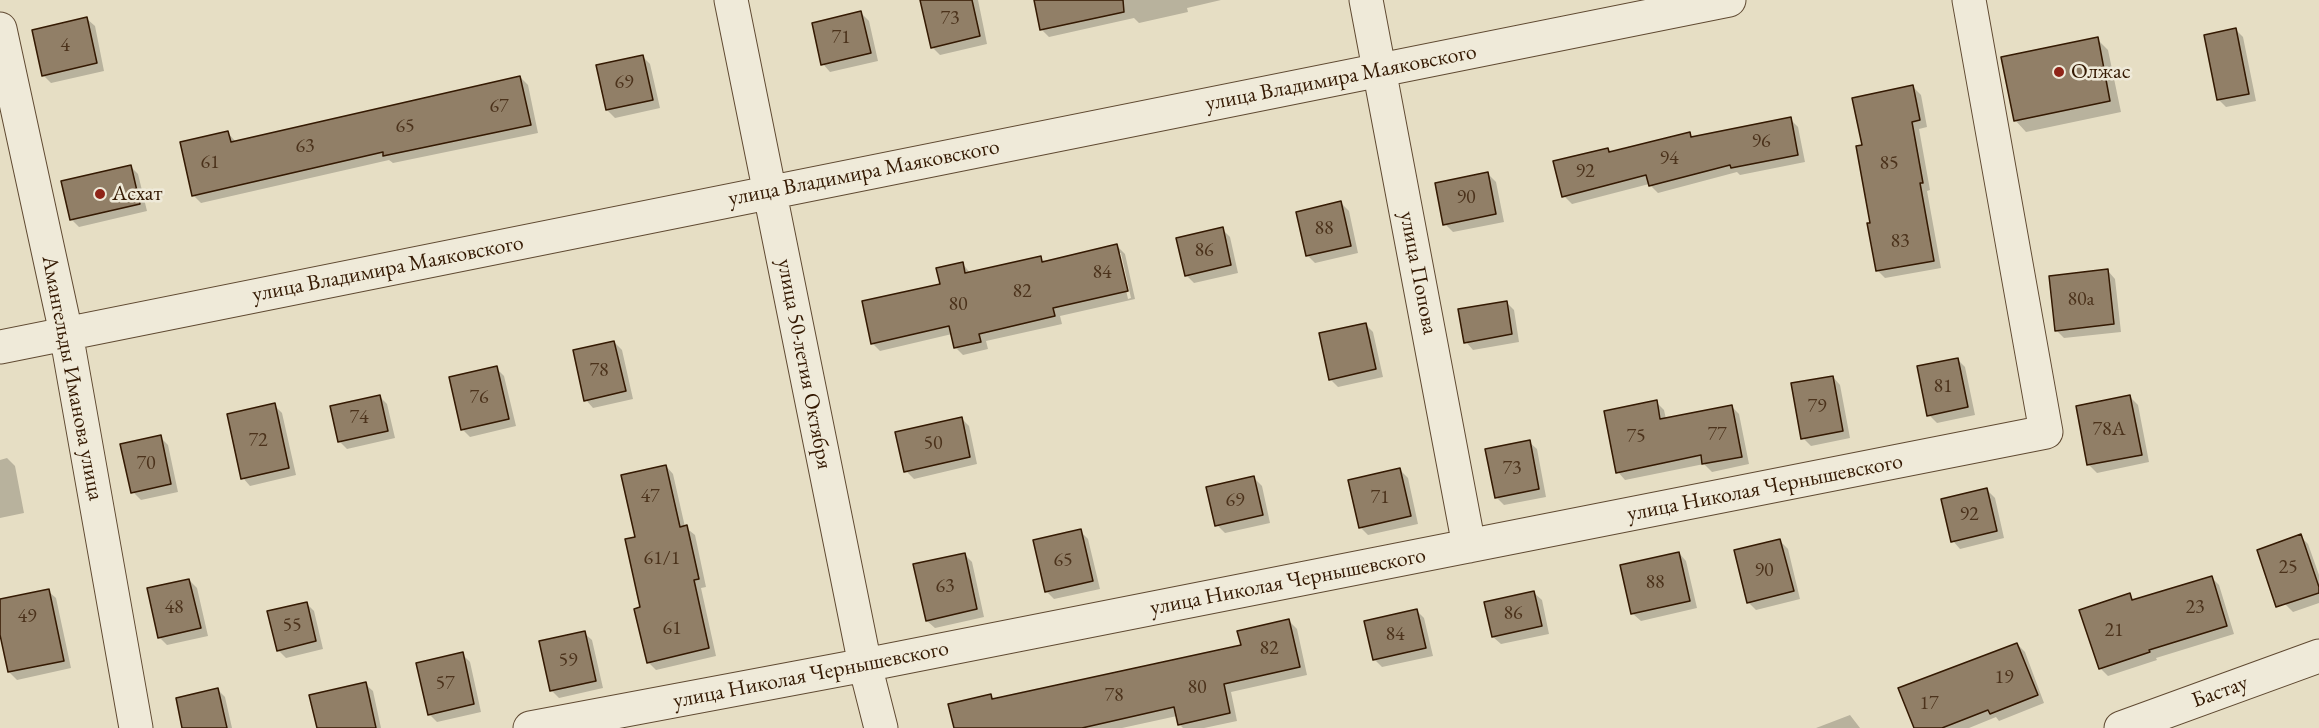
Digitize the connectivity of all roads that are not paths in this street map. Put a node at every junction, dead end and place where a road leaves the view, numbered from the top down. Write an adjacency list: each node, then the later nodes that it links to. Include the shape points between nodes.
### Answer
1 (731, 0): 7 (street, улица 50-летия Октября)
2 (1366, 0): 6 (street, улица Попова)
3 (1729, 0): 6 (street, улица Владимира Маяковского)
4 (1969, 0): 10 (street, улица Николая Чернышевского, via 2046,432)
5 (0, 29): 8 (street, Амангельды Иманова улица)
6 (1380, 70): 7 (street, улица Владимира Маяковского); 10 (street, улица Попова)
7 (769, 192): 8 (street, улица Владимира Маяковского); 12 (street, улица 50-летия Октября)
8 (66, 333): 9 (street, улица Владимира Маяковского); 13 (street, Амангельды Иманова улица)
9 (0, 347)
10 (1469, 546): 12 (street, улица Николая Чернышевского)
11 (2319, 656): 16 (street, Бастау)
12 (865, 665): 14 (street, улица Николая Чернышевского); 15 (street, улица 50-летия Октября)
13 (136, 728)
14 (530, 728)
15 (881, 728)
16 (2121, 728)

